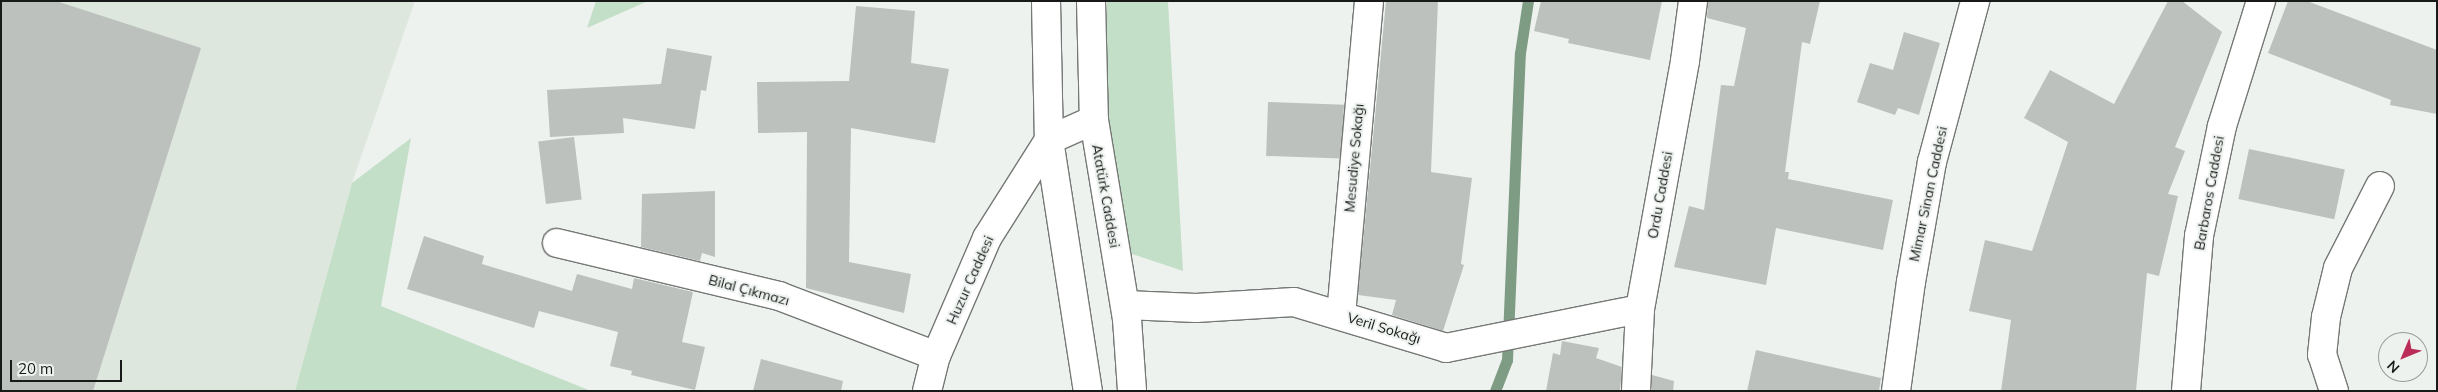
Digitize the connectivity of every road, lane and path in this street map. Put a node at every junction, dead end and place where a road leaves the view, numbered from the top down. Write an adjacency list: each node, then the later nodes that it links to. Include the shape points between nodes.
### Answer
1 (1046, 1): 8 (street)
2 (1091, 1): 7 (street, Atatürk Caddesi)
3 (1369, 1): 13 (street, Mesudiye Sokağı)
4 (1693, 1): 12 (street, Ordu Caddesi)
5 (1976, 1): 19 (street, Mimar Sinan Caddesi, via 1932,162)
6 (2262, 1): 20 (street, Barbaros Caddesi, via 2222,126 2200,236)
7 (1094, 120): 8 (street); 11 (street, Atatürk Caddesi)
8 (1049, 140): 14 (street, Huzur Caddesi, via 987,238); 16 (street)
9 (2380, 186): 21 (street, via 2338,268 2326,317 2322,355)
10 (557, 242): 14 (street, Bilal Çıkmazı, via 779,296)
11 (1125, 305): 13 (street, Veril Sokağı, via 1196,308 1294,302); 17 (street, Atatürk Caddesi)
12 (1640, 309): 13 (street, Veril Sokağı, via 1549,330 1446,348); 18 (street, Ordu Caddesi)
13 (1341, 315)
14 (936, 356): 15 (street, Huzur Caddesi)
15 (926, 391)
16 (1088, 391)
17 (1132, 391)
18 (1636, 391)
19 (1896, 391)
20 (2186, 391)
21 (2334, 391)

